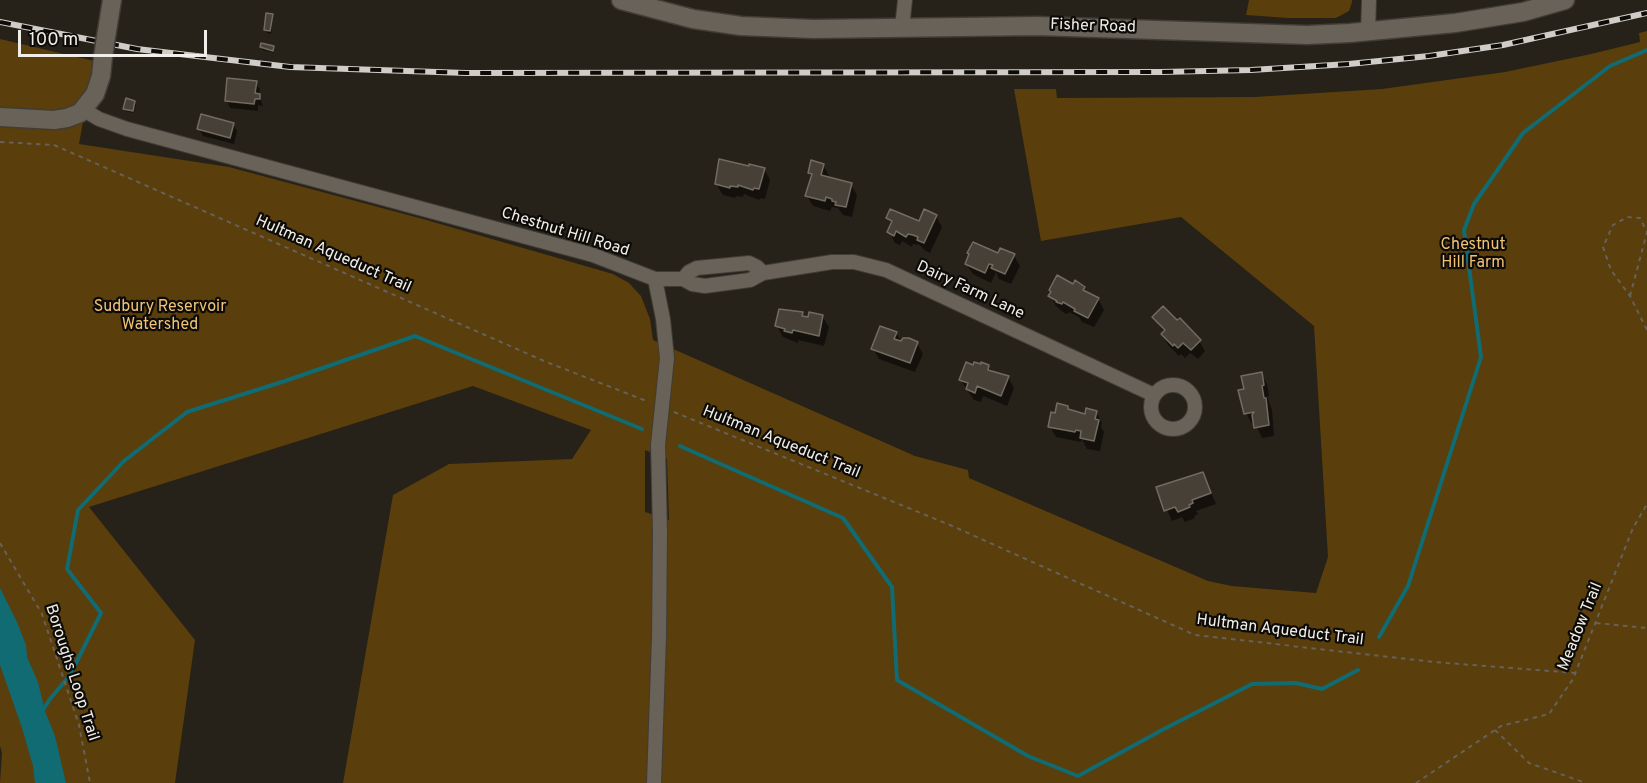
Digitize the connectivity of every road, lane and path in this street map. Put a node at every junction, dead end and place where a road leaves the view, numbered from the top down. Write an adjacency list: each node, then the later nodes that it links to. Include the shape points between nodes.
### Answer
1 (112, 0): 8 (street, bridge, via 101,76)
2 (621, 0): 6 (street, Fisher Road, via 693,19 741,26)
3 (906, 0): 6 (street)
4 (1369, 0): 7 (street)
5 (1565, 0): 7 (street, Fisher Road, via 1523,12)
6 (902, 27): 7 (street, Fisher Road, via 1037,26 1307,35)
7 (1368, 32)
8 (84, 110): 9 (street, via 54,120); 11 (street, Chestnut Hill Road, via 127,129 593,255)
9 (0, 117)
10 (0, 142): 15 (path, Hultman Aqueduct Trail, via 54,145 544,361)
11 (655, 279): 14 (street, Dairy Farm Lane, via 683,279 705,286 750,280 763,273 854,262 886,270); 15 (street, via 667,358)
12 (1630, 296): 12 (path, via 1611,270 1603,247 1613,225 1627,217 1640,218 1647,232); 13 (path)
13 (1647, 330)
14 (1154, 395)
15 (662, 407): 20 (path, Hultman Aqueduct Trail, via 950,525 1195,635 1434,662); 23 (street, via 658,445 660,614)
16 (1647, 504): 18 (path, Meadow Trail, via 1633,528)
17 (0, 543): 22 (path, Boroughs Loop Trail, via 42,614 79,725)
18 (1596, 623): 19 (path); 20 (path, Meadow Trail)
19 (1647, 628)
20 (1576, 673): 21 (path, Meadow Trail, via 1549,714)
21 (1495, 730): 24 (path, Meadow Trail); 25 (path, via 1529,763)
22 (90, 783)
23 (654, 783)
24 (1416, 783)
25 (1586, 783)

